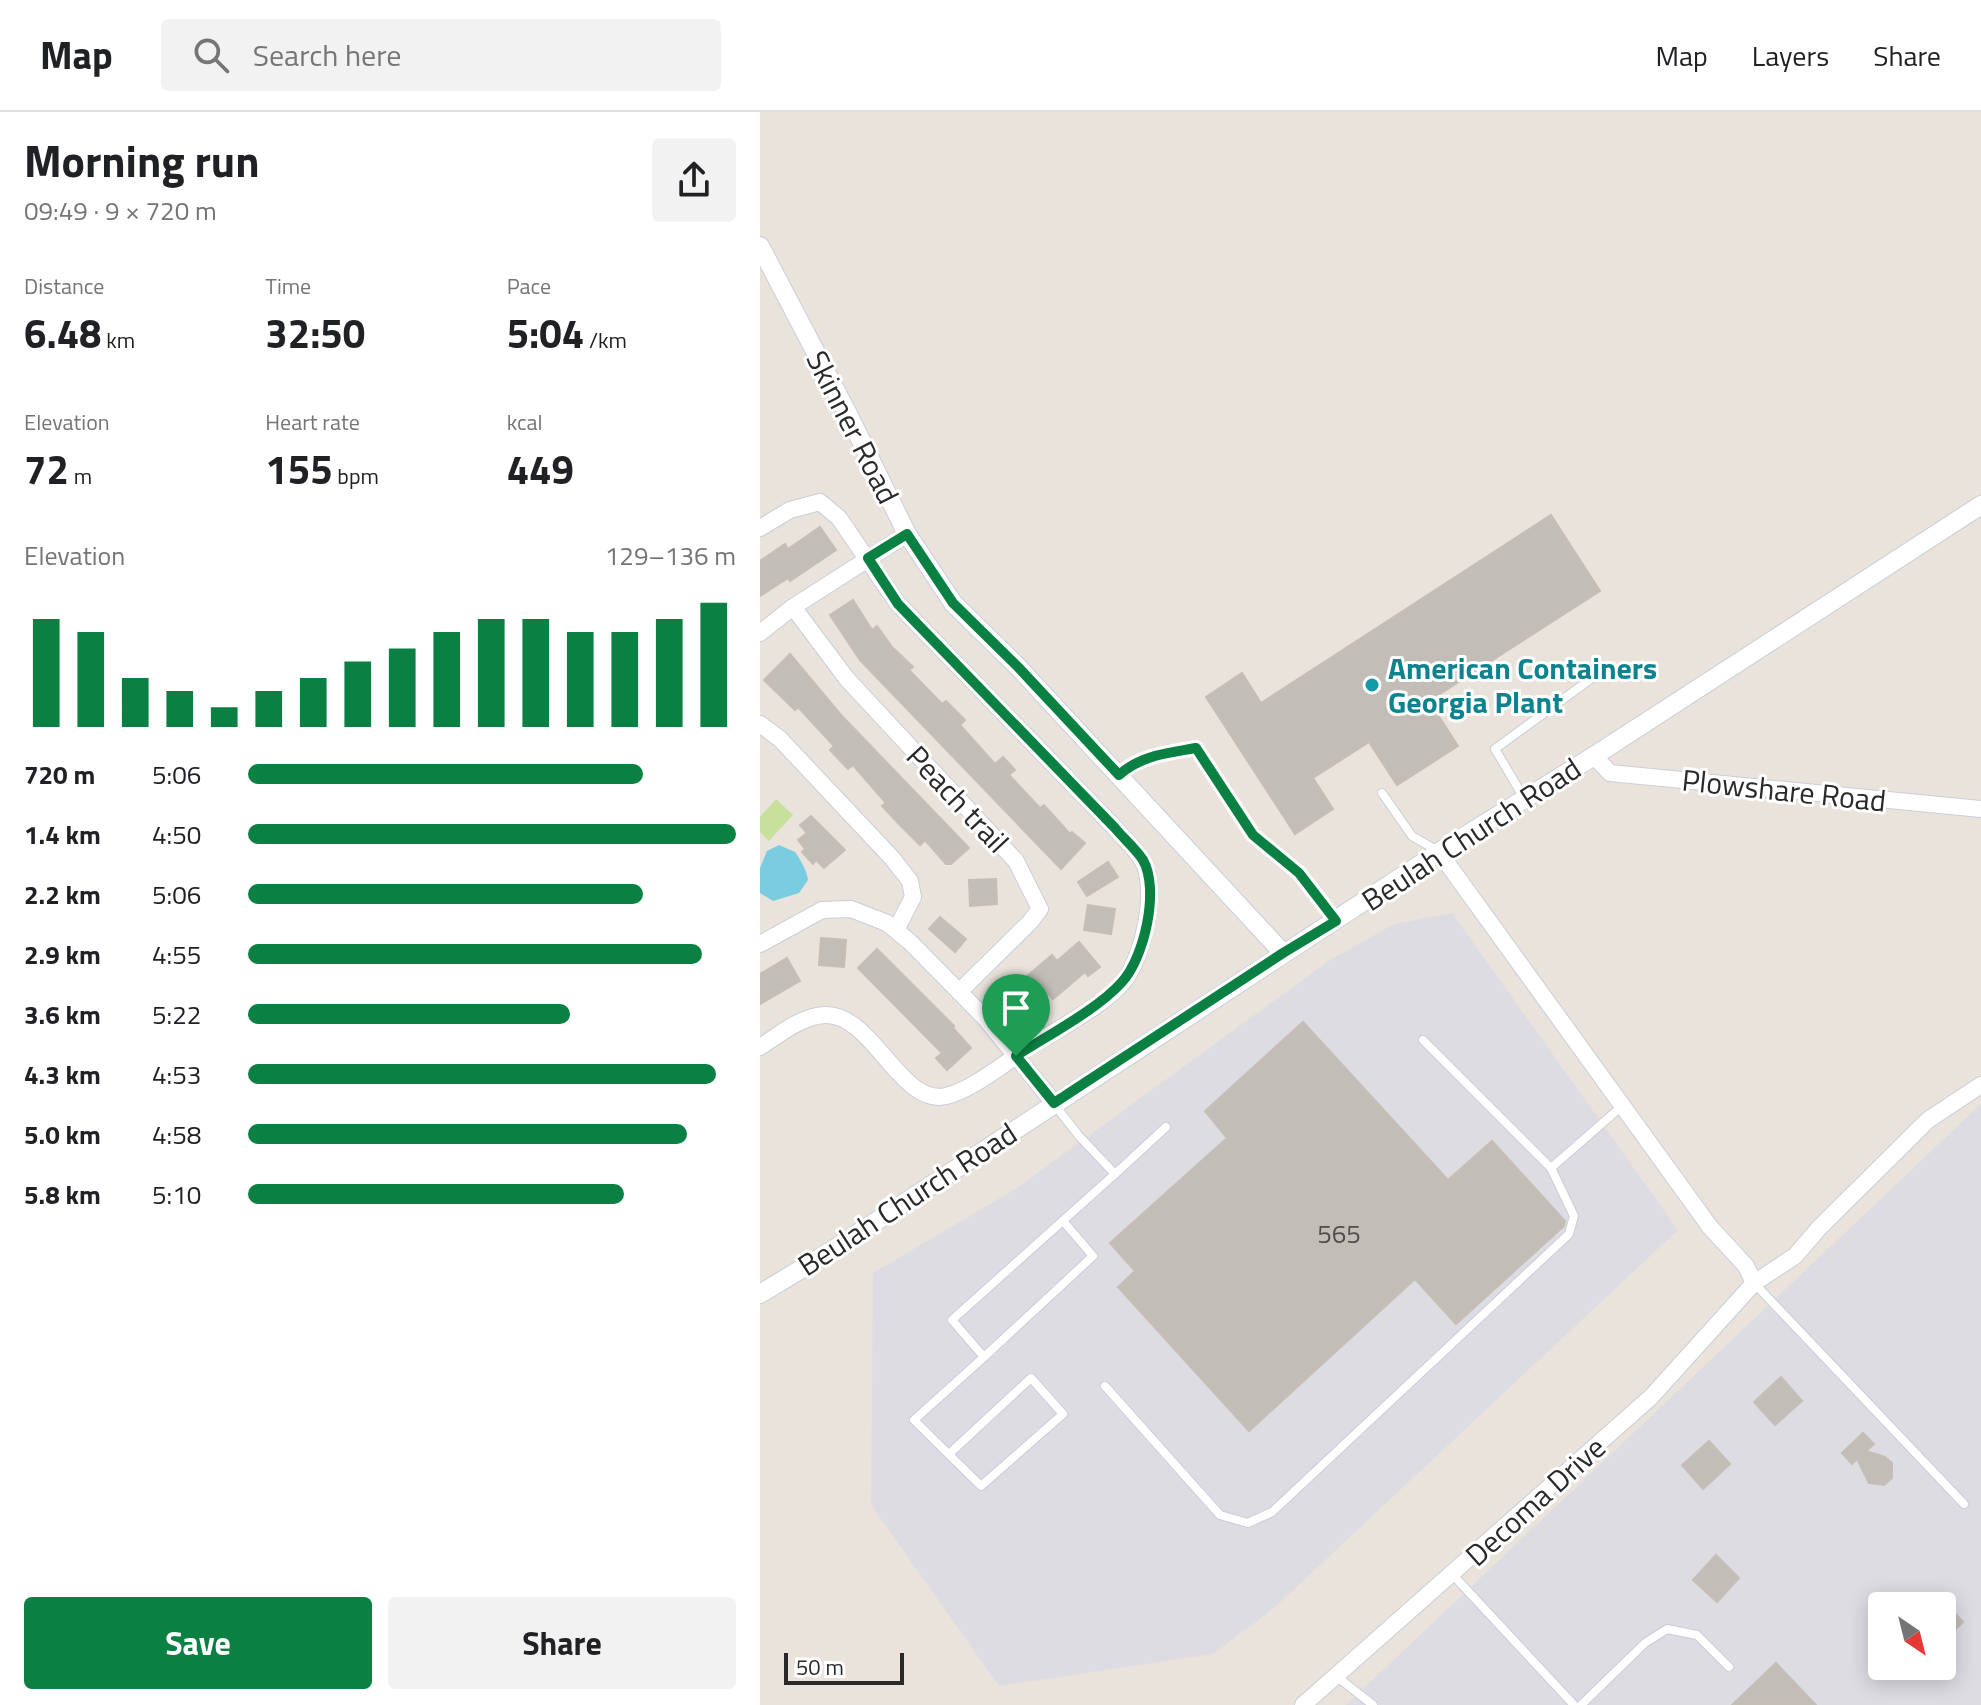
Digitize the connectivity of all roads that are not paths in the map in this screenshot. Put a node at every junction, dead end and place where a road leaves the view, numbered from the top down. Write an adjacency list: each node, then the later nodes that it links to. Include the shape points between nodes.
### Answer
1 (760, 246): 4 (street, Skinner Road)
2 (1981, 505): 10 (street, Beulah Church Road)
3 (760, 528): 5 (street, via 790,510 820,502 839,518)
4 (907, 534): 5 (street); 11 (street, Skinner Road, via 953,603)
5 (868, 558): 6 (street); 23 (street, via 898,604 1144,862 1149,892 1146,935 1124,980)
6 (793, 607): 7 (street); 20 (street, Peach trail, via 847,679 1016,861 1031,887 1040,909)
7 (760, 633)
8 (1592, 678): 13 (lane, via 1495,749)
9 (760, 724): 17 (street, via 780,739 910,881 913,897)
10 (1594, 756): 13 (street, Beulah Church Road); 14 (street, Plowshare Road, via 1610,773)
11 (1119, 775): 16 (lane, via 1130,764 1196,748 1253,835 1299,873); 19 (street, Skinner Road)
12 (1382, 793): 15 (lane, via 1412,836)
13 (1524, 799): 15 (street, Beulah Church Road)
14 (1981, 809)
15 (1439, 852): 16 (street, Beulah Church Road); 26 (street)
16 (1336, 921): 19 (street, Beulah Church Road)
17 (896, 930): 18 (street, via 851,909 822,910); 20 (street)
18 (760, 944)
19 (1283, 953): 25 (street, Beulah Church Road)
20 (959, 992): 23 (street)
21 (1423, 1040): 28 (lane)
22 (760, 1047): 23 (street, via 804,1020 826,1015 846,1020 920,1092 944,1097)
23 (1016, 1056): 25 (street)
24 (1981, 1085): 31 (street, Decoma Drive, via 1928,1120 1795,1256)
25 (1054, 1103): 29 (lane); 32 (street, Beulah Church Road)
26 (1623, 1106): 28 (lane); 31 (street)
27 (1166, 1127): 29 (lane)
28 (1551, 1168): 34 (lane, via 1574,1216 1569,1234 1272,1512 1248,1523 1220,1515)
29 (1115, 1174): 30 (lane)
30 (1063, 1221): 33 (lane, via 1093,1256); 33 (lane, via 952,1320)
31 (1754, 1283): 36 (lane); 37 (street, Decoma Drive, via 1651,1397)
32 (760, 1294)
33 (984, 1357): 35 (lane, via 914,1420)
34 (1105, 1386)
35 (949, 1454): 35 (lane, via 981,1486 1063,1414 1031,1378)
36 (1964, 1504)
37 (1452, 1574): 39 (street, Decoma Drive); 42 (lane)
38 (1729, 1667): 43 (lane, via 1697,1635 1667,1629 1645,1643)
39 (1335, 1676): 40 (street, Decoma Drive); 41 (lane)
40 (1303, 1705)
41 (1373, 1705)
42 (1574, 1705)
43 (1581, 1705)

